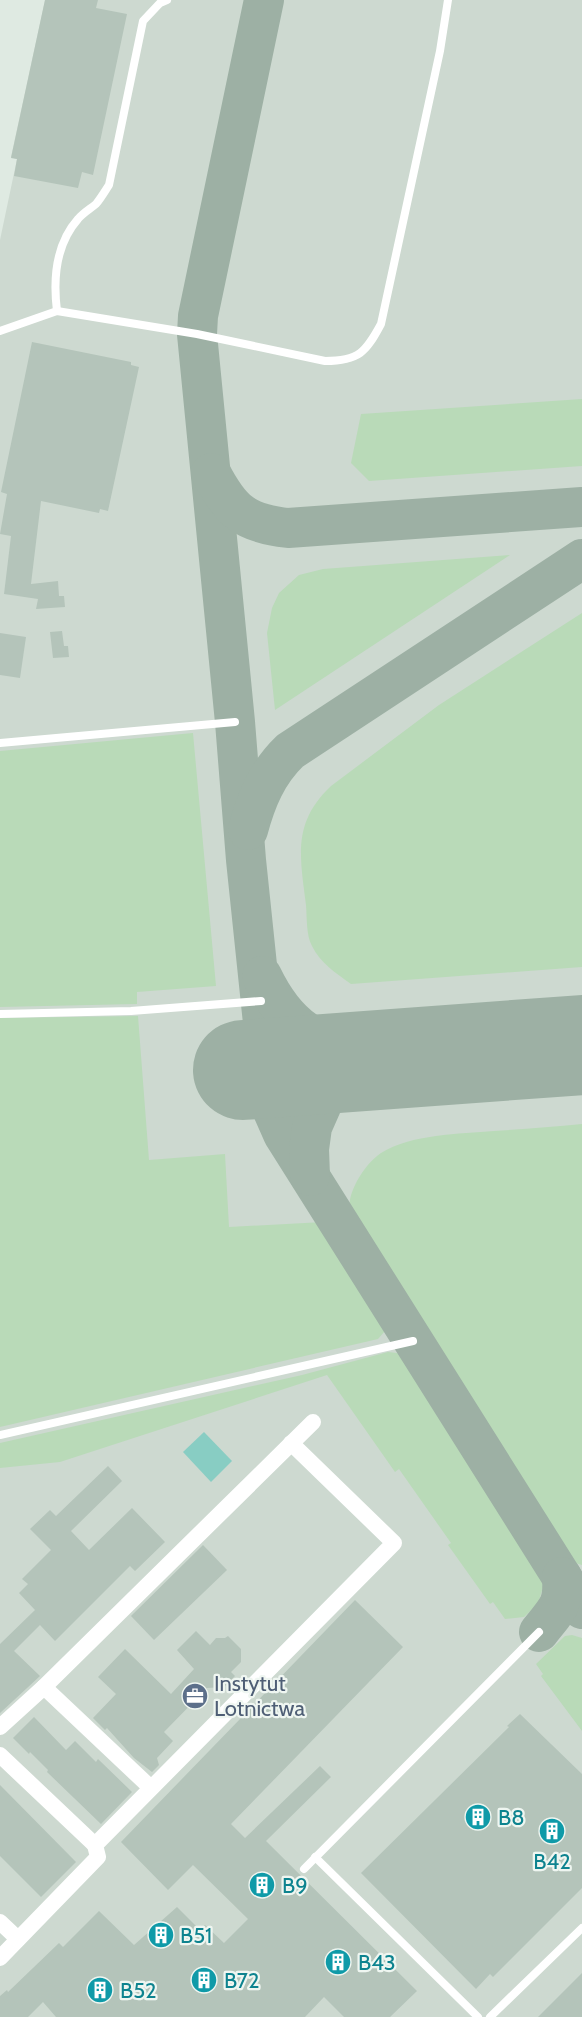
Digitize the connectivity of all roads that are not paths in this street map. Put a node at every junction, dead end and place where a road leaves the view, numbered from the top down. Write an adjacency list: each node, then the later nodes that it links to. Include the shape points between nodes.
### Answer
1 (448, 0): 3 (lane, via 381,324 369,346 343,361 325,361 197,334)
2 (162, 1): 3 (lane, via 143,21 109,185 69,231 58,258 54,286)
3 (57, 311): 4 (lane)
4 (0, 331)
5 (235, 722): 6 (lane)
6 (0, 743)
7 (261, 1001): 8 (lane, via 131,1011)
8 (0, 1014)
9 (414, 1341): 11 (lane)
10 (314, 1422): 12 (street)
11 (0, 1435)
12 (291, 1443): 14 (street); 17 (street, via 394,1543)
13 (539, 1632): 19 (lane)
14 (44, 1687): 15 (street); 17 (street)
15 (0, 1728)
16 (0, 1755): 18 (street)
17 (151, 1788): 18 (street)
18 (95, 1845): 23 (street, via 98,1857)
19 (315, 1857): 20 (lane); 25 (lane)
20 (304, 1869)
21 (0, 1922): 23 (street)
22 (582, 1928): 26 (lane)
23 (18, 1939): 24 (street)
24 (0, 1958)
25 (478, 2017)
26 (490, 2017)

